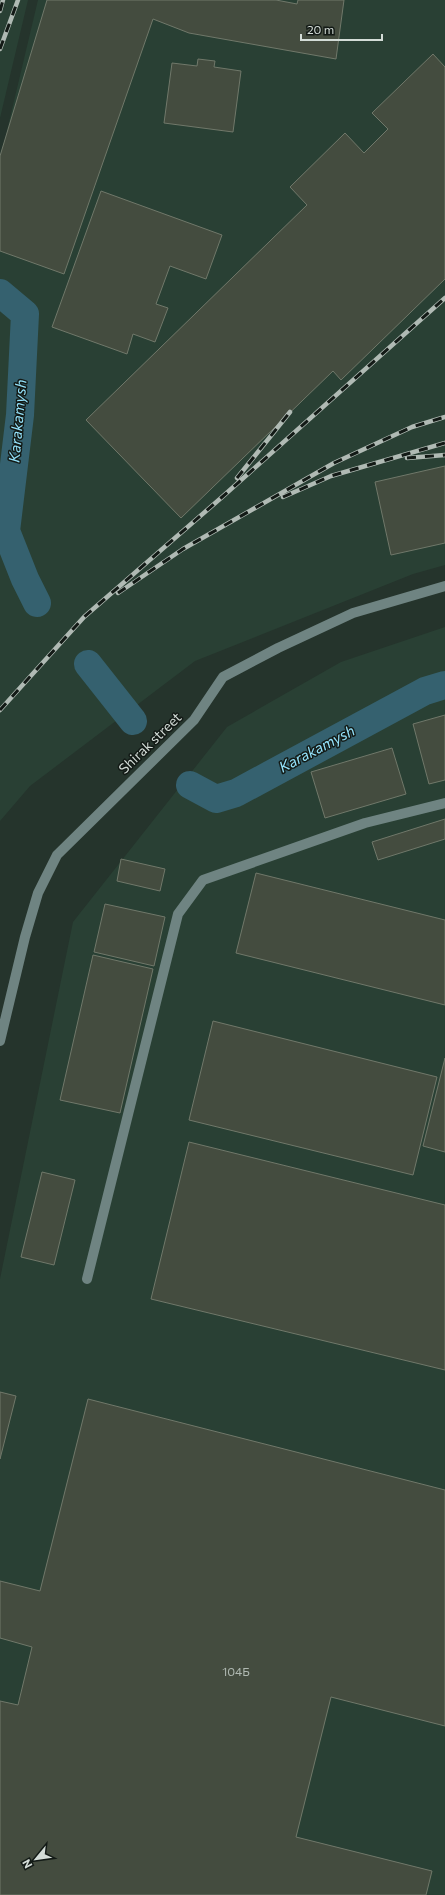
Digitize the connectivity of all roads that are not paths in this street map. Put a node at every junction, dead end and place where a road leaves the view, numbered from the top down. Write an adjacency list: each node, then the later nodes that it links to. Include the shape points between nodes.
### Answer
1 (445, 586): 3 (street, Shirak street, via 353,613 223,677 194,720 57,854 38,893)
2 (445, 804): 4 (street, via 365,823 203,880 178,914)
3 (0, 1041)
4 (87, 1278)

